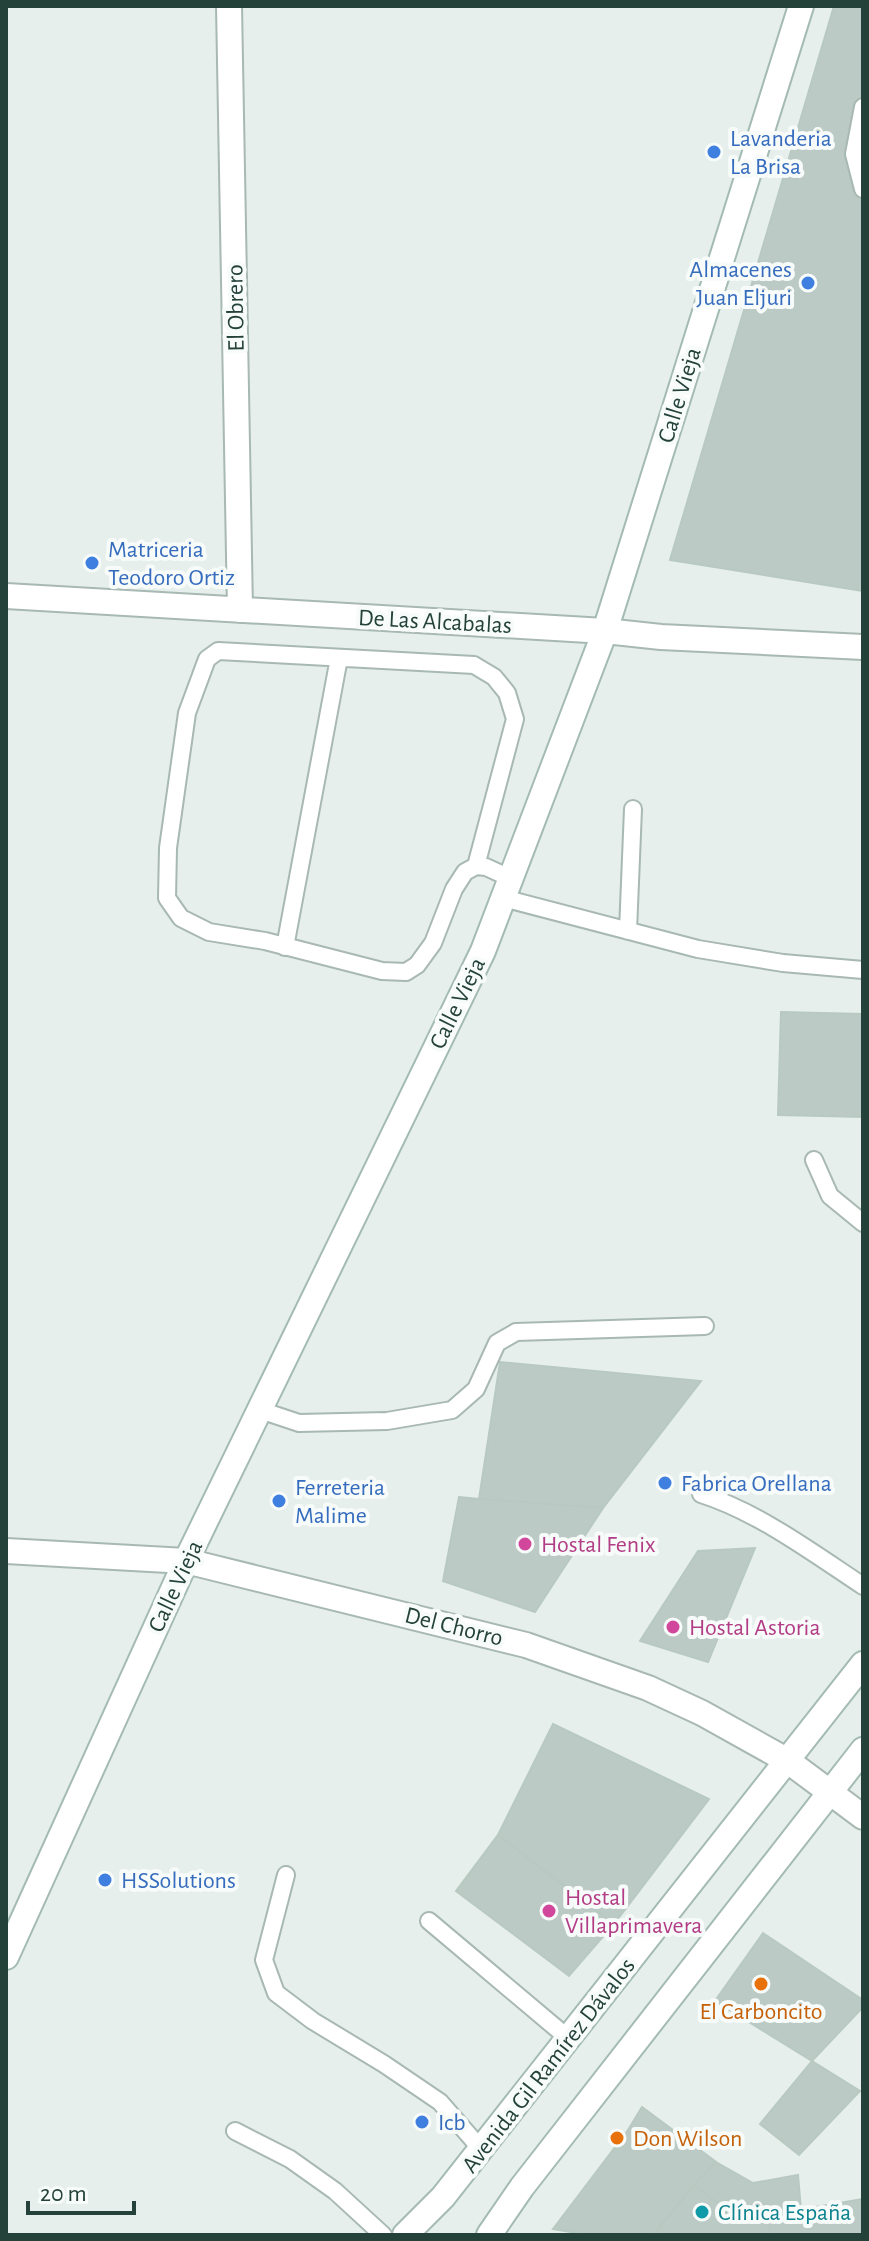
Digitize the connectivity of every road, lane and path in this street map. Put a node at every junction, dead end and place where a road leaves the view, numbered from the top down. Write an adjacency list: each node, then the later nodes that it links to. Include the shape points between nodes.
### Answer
1 (229, 6): 6 (main road, El Obrero)
2 (801, 6): 7 (main road, Calle Vieja)
3 (863, 107): 4 (lane, via 854,154)
4 (863, 189)
5 (6, 596): 6 (main road, De Las Alcabalas)
6 (240, 610): 7 (main road, De Las Alcabalas)
7 (605, 631): 8 (main road, De Las Alcabalas); 12 (main road, Calle Vieja)
8 (863, 647)
9 (339, 658): 11 (lane, via 474,665 507,693 515,719); 14 (lane); 14 (lane, via 218,651 207,659 187,713 168,848 167,898 181,918 209,932)
10 (633, 809): 13 (lane)
11 (476, 866): 12 (lane, via 486,867); 14 (lane, via 454,889 433,943 406,972)
12 (507, 888): 13 (lane); 19 (main road, Calle Vieja, via 483,951)
13 (628, 931): 15 (lane, via 698,949)
14 (285, 947)
15 (863, 970)
16 (814, 1160): 17 (lane, via 830,1196)
17 (863, 1223)
18 (705, 1326): 19 (lane, via 516,1332 497,1343 476,1389 452,1410 387,1421 299,1423)
19 (260, 1410): 22 (main road, Calle Vieja)
20 (701, 1494): 23 (lane, via 724,1501)
21 (6, 1551): 22 (main road, Del Chorro)
22 (186, 1561): 26 (main road, Del Chorro, via 526,1645 648,1688); 31 (main road, Calle Vieja)
23 (863, 1586)
24 (863, 1664): 26 (main road, Avenida Gil Ramírez Dávalos)
25 (863, 1750): 27 (main road)
26 (788, 1761): 27 (main road, Del Chorro); 32 (main road, Avenida Gil Ramírez Dávalos)
27 (831, 1791): 28 (main road, Del Chorro); 37 (main road)
28 (863, 1817)
29 (286, 1875): 34 (lane, via 264,1960 276,1993 440,2102)
30 (429, 1921): 32 (lane)
31 (6, 1957)
32 (568, 2038): 34 (main road, Avenida Gil Ramírez Dávalos)
33 (235, 2131): 35 (lane, via 290,2159)
34 (481, 2149): 36 (main road, Avenida Gil Ramírez Dávalos)
35 (383, 2235)
36 (405, 2235)
37 (489, 2235)

